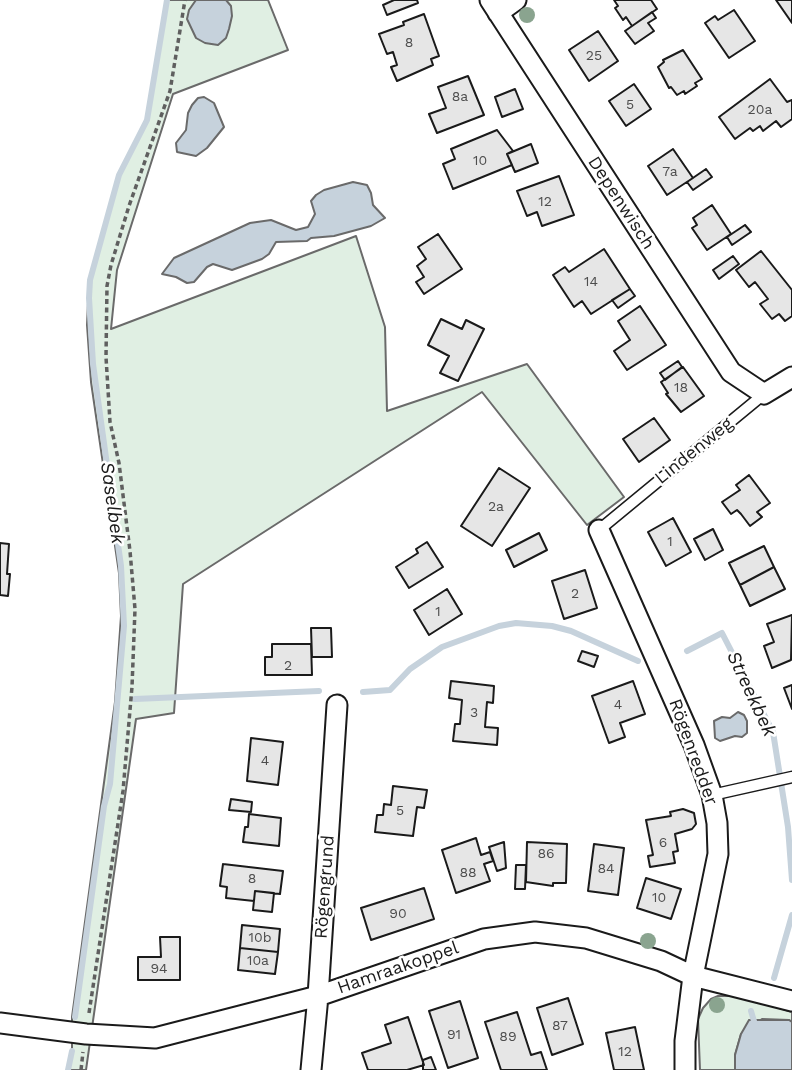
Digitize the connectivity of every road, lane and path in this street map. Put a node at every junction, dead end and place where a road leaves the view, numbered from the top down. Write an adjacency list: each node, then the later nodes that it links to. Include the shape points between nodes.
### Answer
1 (186, 0): 14 (path, via 170,91 132,197 107,286 110,422 135,609 123,791)
2 (516, 0): 3 (street)
3 (494, 7): 5 (street, Depenwisch, via 732,372)
4 (792, 377): 5 (street, Lindenweg)
5 (764, 394): 6 (lane, Lindenweg)
6 (599, 530): 9 (street, Rögenredder)
7 (337, 705): 11 (street, Rögengrund)
8 (792, 777): 9 (lane)
9 (712, 794): 10 (street, Rögenredder, via 718,854)
10 (693, 976): 11 (street, Hamraakoppel, via 586,937 535,932 484,939); 12 (street, Hamraakoppel); 16 (street, Rögenredder)
11 (318, 996): 14 (street, Hamraakoppel, via 155,1038); 15 (street, Rögengrund)
12 (792, 1001)
13 (0, 1023): 14 (street, Hamraakoppel)
14 (86, 1034)
15 (311, 1070)
16 (685, 1070)

